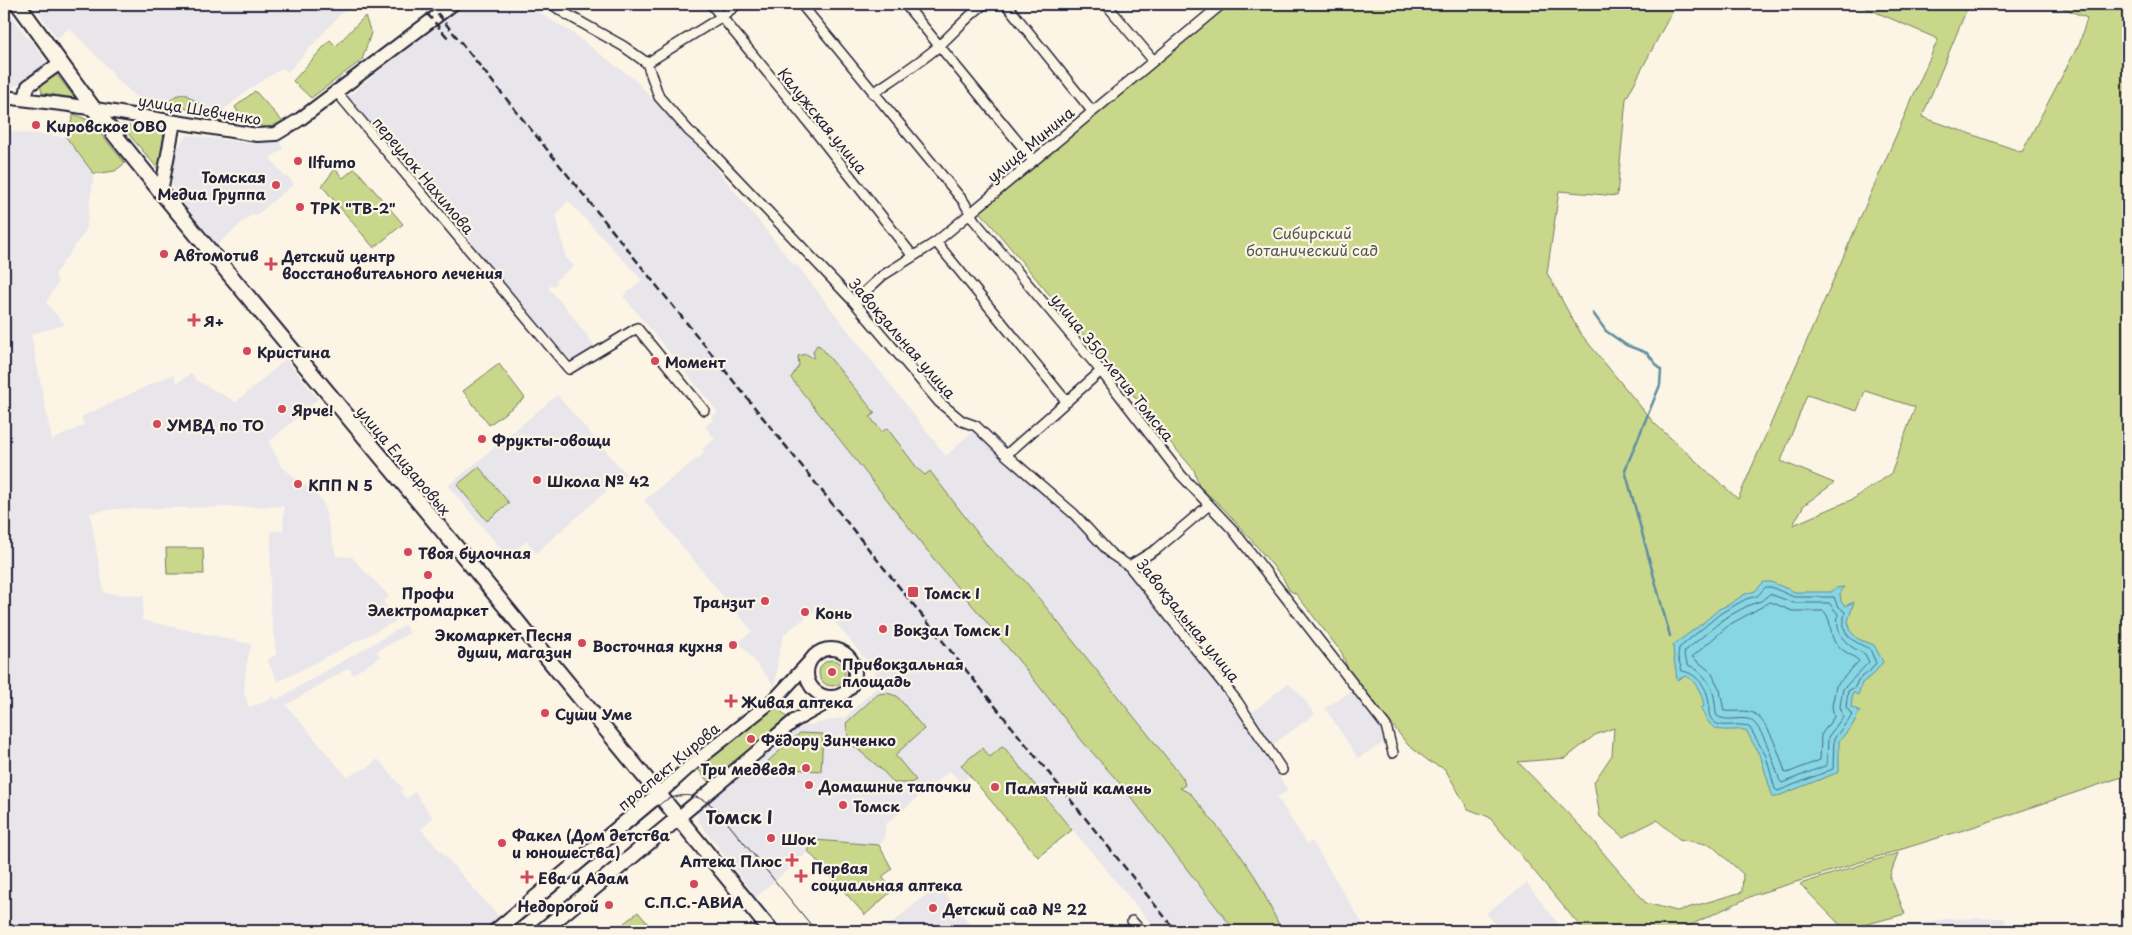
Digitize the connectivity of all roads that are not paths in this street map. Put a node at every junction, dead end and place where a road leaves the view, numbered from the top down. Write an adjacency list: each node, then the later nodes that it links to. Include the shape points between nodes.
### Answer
1 (18, 4): 15 (main road, улица Елизаровых)
2 (453, 4): 17 (street, улица Шевченко)
3 (552, 4): 16 (street)
4 (710, 4): 12 (street, Калужская улица)
5 (738, 4): 12 (street)
6 (801, 4): 18 (street, улица 350-летия Томска)
7 (905, 4): 13 (street)
8 (984, 4): 13 (street)
9 (1006, 4): 22 (street)
10 (1106, 4): 14 (street)
11 (1222, 4): 14 (street, улица Минина)
12 (721, 17): 16 (street); 28 (street, Калужская улица)
13 (939, 46): 18 (street); 24 (street)
14 (1153, 60): 22 (street, улица Минина)
15 (60, 63): 20 (street, via 28,86); 21 (main road, улица Елизаровых)
16 (647, 63): 29 (street, Завокзальная улица, via 659,97)
17 (336, 90): 23 (street, улица Шевченко, via 276,134 264,136); 32 (street, переулок Нахимова, via 569,369 637,328)
18 (873, 93): 26 (street, улица 350-летия Томска, via 964,202)
19 (4, 97): 20 (street, улица Шевченко)
20 (25, 99): 21 (street, улица Шевченко)
21 (94, 109): 23 (street, улица Шевченко); 25 (main road, улица Елизаровых)
22 (1092, 111): 24 (street, улица Минина)
23 (174, 122): 25 (street)
24 (1032, 160): 26 (street, улица Минина)
25 (162, 192): 40 (main road, улица Елизаровых)
26 (969, 213): 27 (street, улица Минина); 30 (street, улица 350-летия Томска)
27 (936, 242): 28 (street, улица Минина); 31 (street)
28 (912, 255): 29 (street, улица Минина, via 882,276)
29 (854, 302): 33 (street, Завокзальная улица, via 939,402 962,421 976,426)
30 (1101, 371): 31 (street); 34 (street, улица 350-летия Томска, via 1181,475)
31 (1067, 402): 33 (street)
32 (704, 410)
33 (1006, 456): 35 (street, Завокзальная улица, via 1074,514 1111,554)
34 (1209, 505): 35 (street, via 1156,549); 38 (street, улица 350-летия Томска, via 1233,530 1386,726)
35 (1129, 566): 39 (street, Завокзальная улица, via 1237,701)
36 (811, 660): 37 (street, via 807,673 813,689 829,697); 37 (street, via 819,652 829,649 848,655 854,665 855,678); 40 (street, проспект Кирова, via 777,697)
37 (841, 695): 41 (street, via 794,721)
38 (1393, 753)
39 (1282, 770)
40 (659, 794): 41 (main road, улица Елизаровых); 43 (main road, проспект Кирова)
41 (678, 818): 44 (main road); 45 (main road, улица Елизаровых)
42 (1132, 921): 46 (street)
43 (496, 931)
44 (542, 931)
45 (771, 931)
46 (1141, 931)

